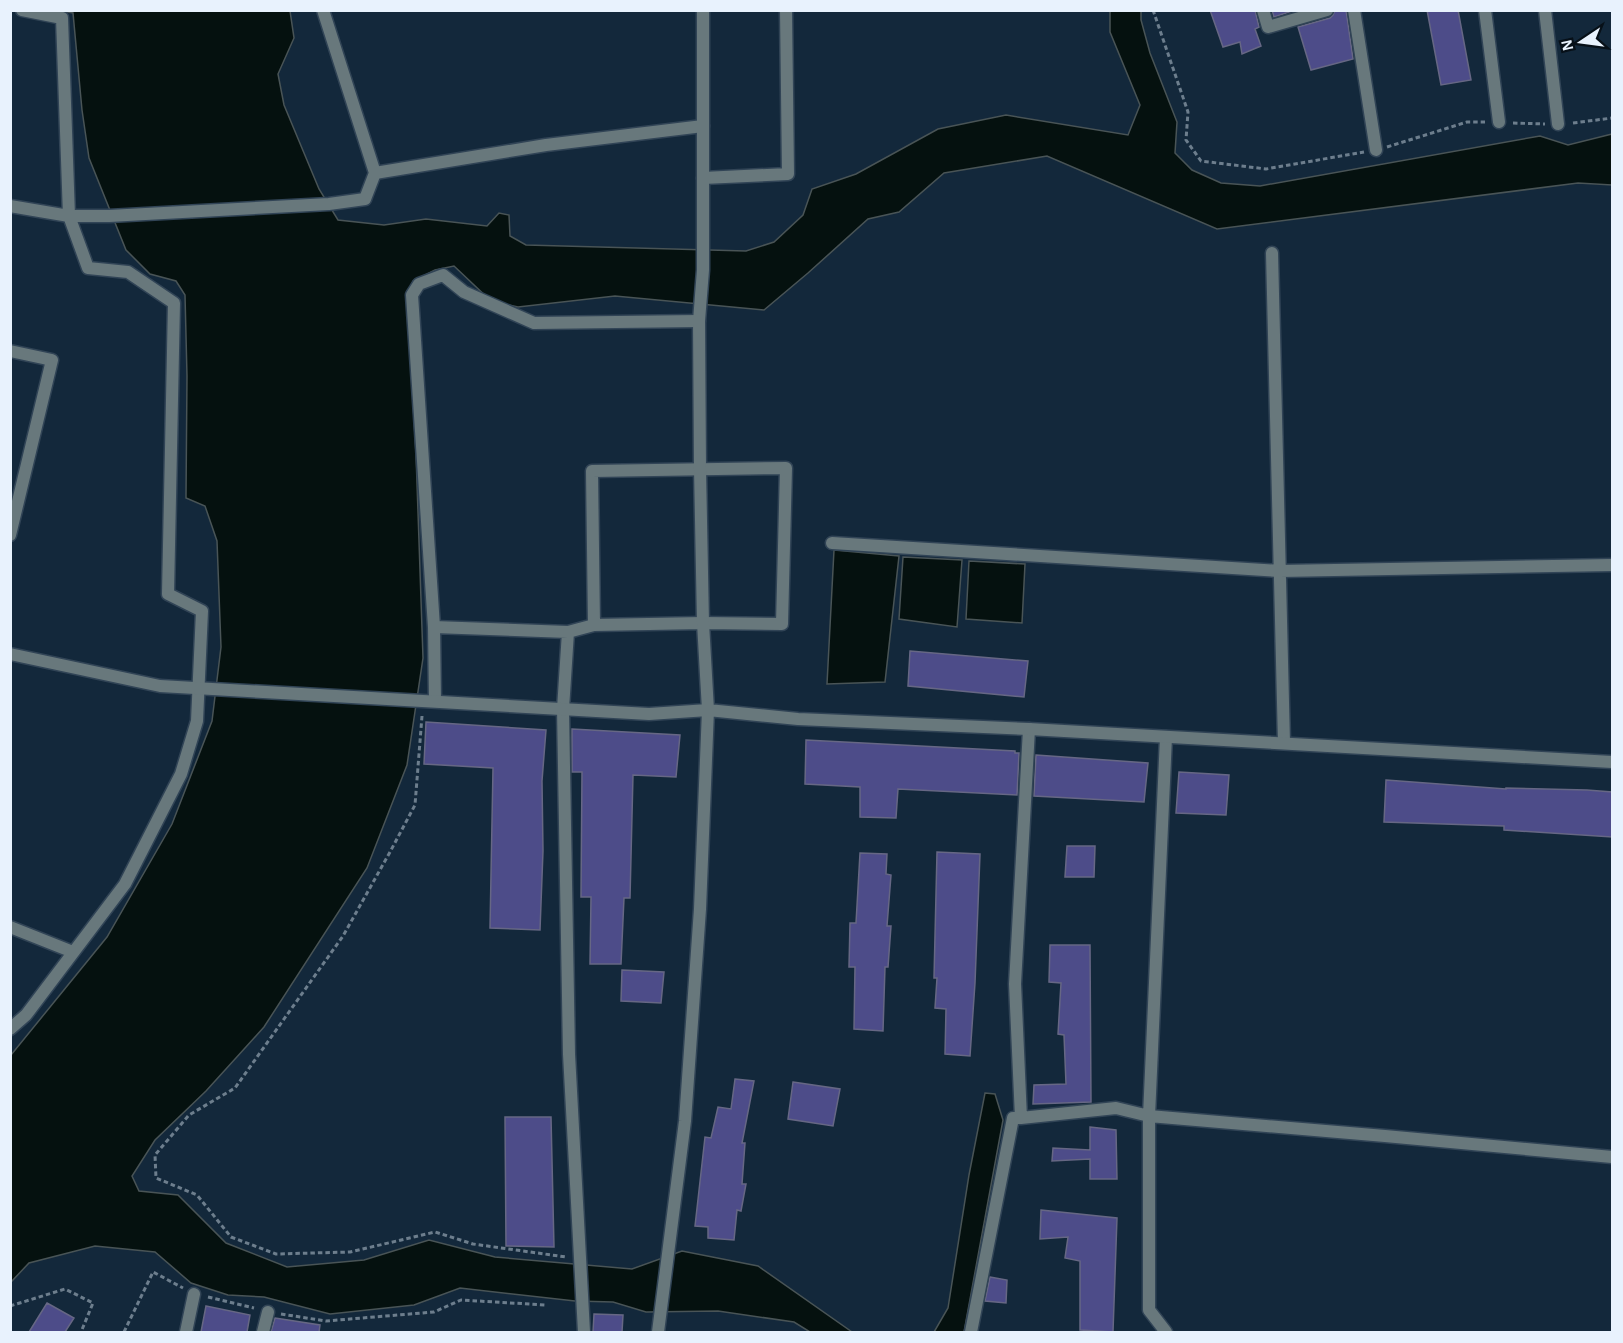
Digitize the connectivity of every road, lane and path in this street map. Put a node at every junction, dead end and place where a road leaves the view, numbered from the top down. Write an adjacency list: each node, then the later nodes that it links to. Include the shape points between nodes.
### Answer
1 (22, 10): 19 (street, via 62,18)
2 (323, 10): 16 (street)
3 (703, 10): 14 (street)
4 (786, 10): 17 (street, via 788,174)
5 (1153, 10): 15 (path, via 1188,112 1186,140 1201,161 1266,169)
6 (1263, 10): 7 (street, via 1269,27)
7 (1327, 10)
8 (1354, 10): 15 (street)
9 (1485, 10): 12 (street)
10 (1545, 10): 13 (street)
11 (1612, 118): 13 (path)
12 (1499, 122): 13 (path); 15 (path, via 1467,122)
13 (1558, 124)
14 (702, 126): 16 (street, via 546,145); 17 (street)
15 (1376, 150)
16 (375, 173): 19 (street, via 366,199)
17 (703, 178): 21 (street, via 704,270)
18 (10, 206): 19 (street)
19 (69, 216): 33 (street, via 88,267 128,272 174,303 168,594 202,610)
20 (1272, 253): 27 (street)
21 (699, 321): 23 (street); 30 (street, via 534,323 464,292 443,275 419,284 412,295)
22 (10, 351): 24 (street, via 52,360)
23 (700, 469): 28 (street); 28 (street, via 786,468 782,624); 29 (street, via 592,471)
24 (10, 536)
25 (832, 543): 27 (street)
26 (1612, 565): 27 (street)
27 (1280, 570): 39 (street)
28 (703, 623): 29 (street); 36 (street)
29 (594, 625): 31 (street)
30 (434, 627): 31 (street); 34 (street)
31 (568, 632): 35 (street)
32 (10, 654): 33 (street, via 160,686)
33 (198, 688): 34 (street); 42 (street, via 197,721 181,774 125,884)
34 (429, 701): 35 (street); 47 (path, via 415,804 343,936 235,1088 189,1115 155,1155 156,1178 197,1195 231,1237 276,1254 350,1252 435,1232 473,1244)
35 (563, 709): 36 (street, via 649,714); 47 (street, via 569,1054)
36 (708, 710): 37 (street, via 798,720); 57 (street, via 686,1109)
37 (1029, 729): 38 (street); 45 (street, via 1015,984)
38 (1166, 737): 39 (street); 44 (street)
39 (1284, 742): 40 (street)
40 (1612, 762)
41 (10, 927): 42 (street)
42 (73, 952): 43 (street, via 26,1015)
43 (10, 1029)
44 (1149, 1116): 45 (street, via 1116,1108); 46 (street); 59 (street, via 1149,1310)
45 (1021, 1118): 58 (street, via 1013,1118)
46 (1612, 1157)
47 (580, 1258): 56 (street)
48 (194, 1294): 51 (path); 53 (path, via 153,1272); 54 (street)
49 (546, 1305): 51 (path, via 461,1300 434,1312 326,1321)
50 (10, 1306): 52 (path, via 65,1289 93,1303)
51 (268, 1312): 55 (street)
52 (81, 1332)
53 (124, 1332)
54 (186, 1332)
55 (263, 1332)
56 (584, 1332)
57 (658, 1332)
58 (971, 1332)
59 (1166, 1332)

